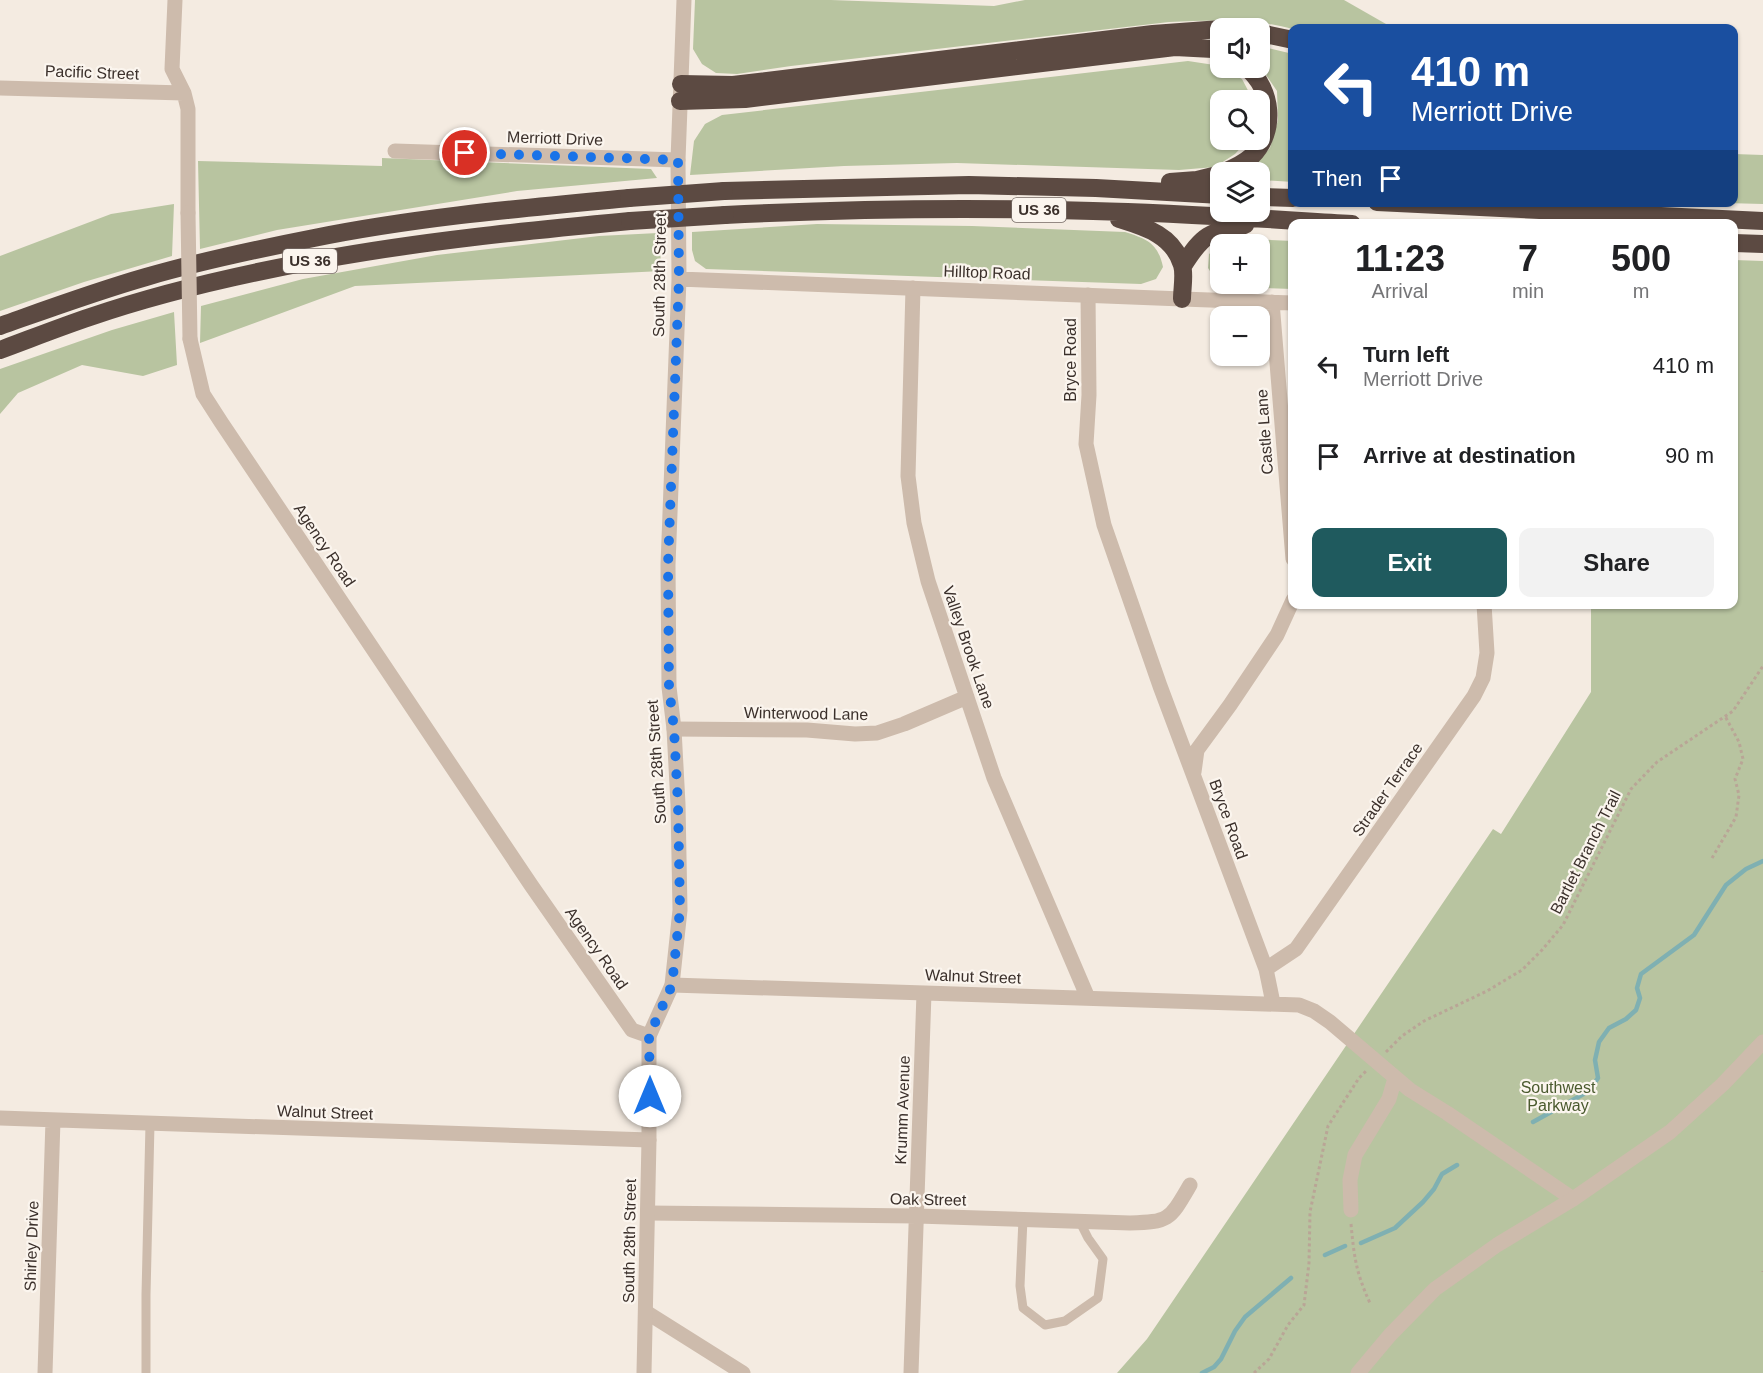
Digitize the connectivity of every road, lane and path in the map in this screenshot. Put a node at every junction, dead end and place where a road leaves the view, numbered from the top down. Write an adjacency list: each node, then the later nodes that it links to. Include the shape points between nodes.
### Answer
1 (175, 0): 10 (street, Agency Road, via 172,69)
2 (684, 0): 9 (street, South 28th Street)
3 (1210, 30): 9 (highway)
4 (1270, 35): 5 (highway)
5 (1288, 39)
6 (1210, 49): 9 (highway, via 1175,47 745,99)
7 (1257, 78): 13 (highway, via 1266,97 1267,127 1262,142)
8 (0, 88): 10 (street, Pacific Street)
9 (680, 92): 12 (street, South 28th Street)
10 (184, 93): 52 (street, Agency Road, bridge, via 188,109 190,339 203,394 531,885 632,1030)
11 (395, 151): 12 (street, Merriott Drive)
12 (678, 160): 30 (street, South 28th Street)
13 (1244, 162)
14 (1210, 176): 15 (highway)
15 (1096, 188): 16 (highway, US 36); 36 (highway, US 36, bridge, via 969,185 724,191 461,216 316,237 242,253 146,277)
16 (1210, 194)
17 (1270, 197): 18 (highway)
18 (1288, 198)
19 (1476, 207): 22 (highway)
20 (1647, 207): 22 (highway)
21 (1094, 211): 23 (highway, US 36); 29 (highway, via 1160,234 1174,248); 37 (highway, US 36, bridge, via 851,209 630,221 463,237 246,274 152,298)
22 (1714, 219)
23 (1277, 220): 25 (highway, US 36); 29 (highway, via 1224,229 1204,237)
24 (1738, 220): 26 (highway)
25 (1288, 221)
26 (1763, 221)
27 (1738, 243): 28 (highway)
28 (1763, 244)
29 (1183, 266): 33 (highway)
30 (679, 279): 31 (street, Hilltop Road); 44 (street, South 28th Street, via 668,565 669,687)
31 (913, 288): 32 (street, Hilltop Road); 42 (street, Valley Brook Lane, via 908,476 914,523 928,581)
32 (1088, 295): 33 (street, Hilltop Road); 45 (street, Bryce Road, via 1086,444 1104,525)
33 (1182, 299): 34 (street, Hilltop Road)
34 (1272, 302): 35 (street, Hilltop Road); 38 (street, Castle Lane)
35 (1288, 303)
36 (0, 326)
37 (0, 350)
38 (1288, 498)
39 (1289, 609): 45 (street, via 1277,635 1197,750)
40 (1484, 609): 47 (street, Strader Terrace, via 1487,653 1483,678 1474,696 1296,949)
41 (1763, 666): 43 (path, Bartlet Branch Trail, via 1733,711)
42 (967, 697): 44 (street, Winterwood Lane, via 878,733); 50 (street, Valley Brook Lane, via 994,778)
43 (1725, 716): 46 (path, via 1743,759 1735,779 1740,795 1736,817); 54 (path, Bartlet Branch Trail, via 1657,762 1631,789 1563,925 1522,970 1487,992 1424,1021)
44 (674, 729): 48 (street, South 28th Street, via 680,910)
45 (1194, 774): 47 (street, Bryce Road)
46 (1712, 858)
47 (1266, 969): 51 (street, Bryce Road)
48 (672, 985): 49 (street, Walnut Street); 52 (street, South 28th Street)
49 (924, 993): 50 (street, Walnut Street); 64 (street, Krumm Avenue)
50 (1088, 998): 51 (street, Walnut Street)
51 (1273, 1003): 54 (street, via 1299,1005 1314,1011)
52 (649, 1036): 59 (street, South 28th Street)
53 (1763, 1042): 61 (street, via 1670,1132)
54 (1375, 1062): 55 (street); 74 (path, Bartlet Branch Trail, via 1359,1078 1328,1126 1310,1212 1304,1305 1269,1359)
55 (1395, 1078): 61 (street); 62 (street, via 1389,1099 1355,1155 1350,1180)
56 (0, 1118): 57 (street, Walnut Street)
57 (52, 1120): 58 (street, Walnut Street); 69 (street, Shirley Drive)
58 (150, 1124): 59 (street, Walnut Street); 70 (lane)
59 (649, 1140): 63 (street, South 28th Street)
60 (1190, 1185): 66 (street, Oak Street, via 1168,1217 1153,1222)
61 (1573, 1199): 75 (street, via 1435,1289)
62 (1351, 1210): 67 (path, via 1355,1263)
63 (648, 1213): 64 (street, Oak Street); 68 (street, South 28th Street)
64 (916, 1216): 65 (street, Oak Street); 73 (street, Krumm Avenue)
65 (1023, 1219): 66 (street, Oak Street); 66 (lane, via 1023,1308 1045,1325 1065,1321 1098,1298 1103,1259)
66 (1080, 1222)
67 (1370, 1303)
68 (646, 1312): 71 (street, South 28th Street); 72 (street)
69 (45, 1373)
70 (146, 1373)
71 (644, 1373)
72 (743, 1373)
73 (911, 1373)
74 (1254, 1373)
75 (1358, 1373)

